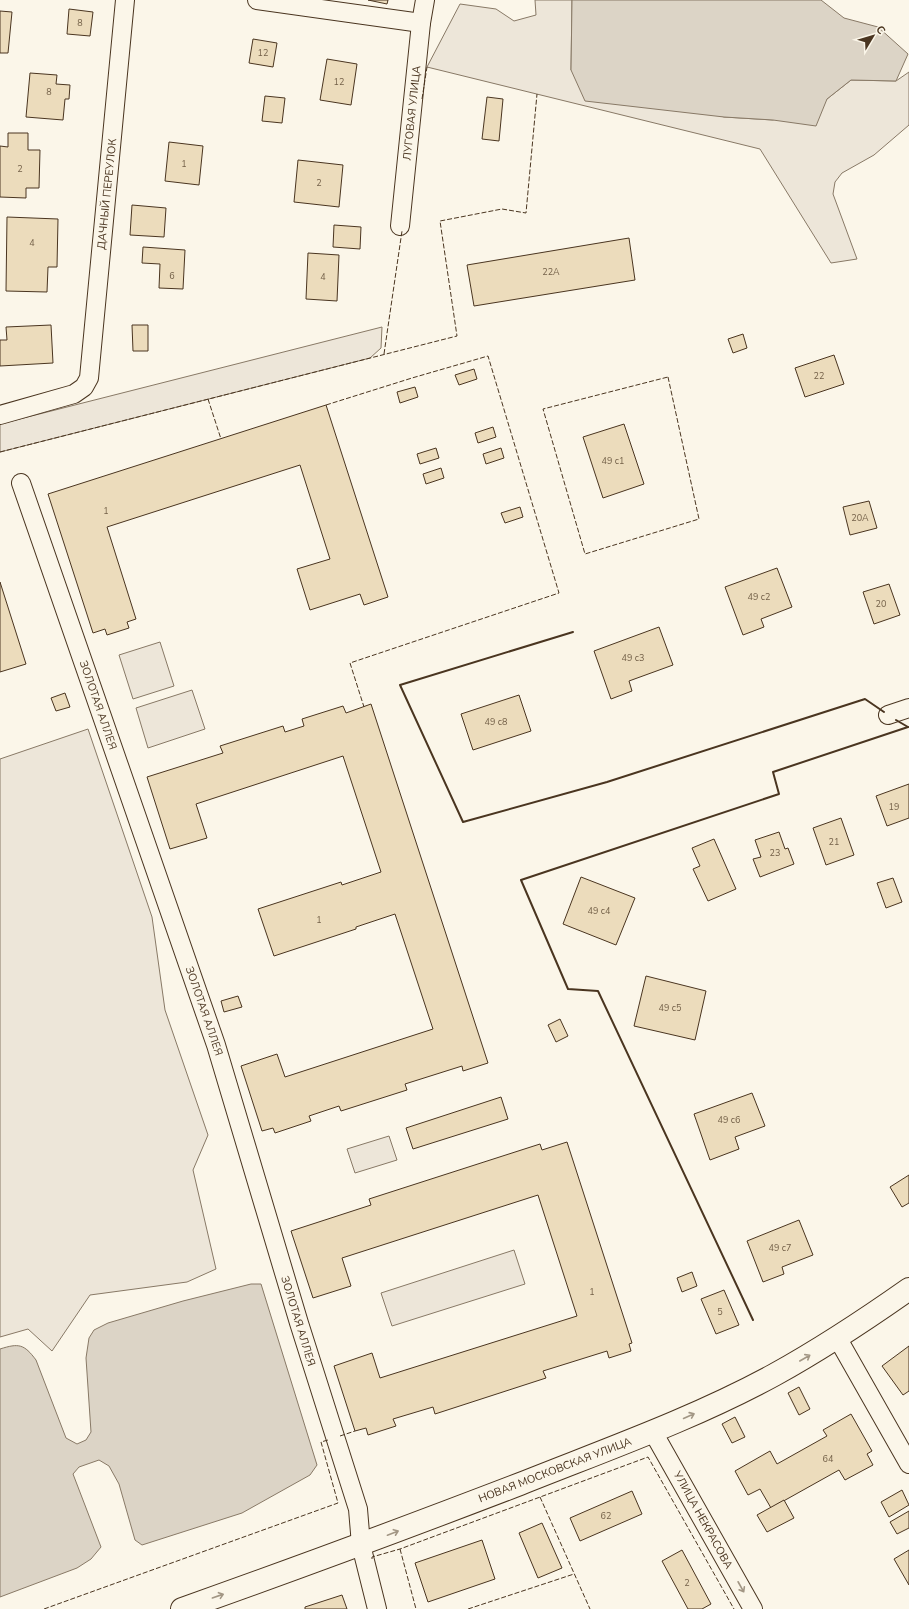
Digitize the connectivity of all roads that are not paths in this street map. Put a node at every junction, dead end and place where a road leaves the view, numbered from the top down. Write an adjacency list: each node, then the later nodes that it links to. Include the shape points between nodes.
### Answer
1 (126, 0): 6 (street, ДАЧНЫЙ ПЕРЕУЛОК, via 89,378 84,387 74,394)
2 (258, 0): 4 (street)
3 (425, 0): 4 (street, ЛУГОВАЯ УЛИЦА)
4 (421, 23): 5 (street, ЛУГОВАЯ УЛИЦА)
5 (400, 226)
6 (0, 415)
7 (21, 483): 14 (street, ЗОЛОТАЯ АЛЛЕЯ, via 216,1045 298,1323 358,1510)
8 (909, 708): 9 (street)
9 (888, 715)
10 (909, 1289): 11 (street, НОВАЯ МОСКОВСКАЯ УЛИЦА)
11 (838, 1339): 12 (street, НОВАЯ МОСКОВСКАЯ УЛИЦА, one-way to 11, via 773,1376); 13 (street)
12 (653, 1432): 14 (street, НОВАЯ МОСКОВСКАЯ УЛИЦА, one-way to 12); 17 (street, УЛИЦА НЕКРАСОВА, one-way to 17)
13 (909, 1464)
14 (361, 1545): 15 (street, НОВАЯ МОСКОВСКАЯ УЛИЦА, one-way to 14); 16 (street, ЗОЛОТАЯ АЛЛЕЯ)
15 (182, 1609)
16 (377, 1609)
17 (753, 1609)

